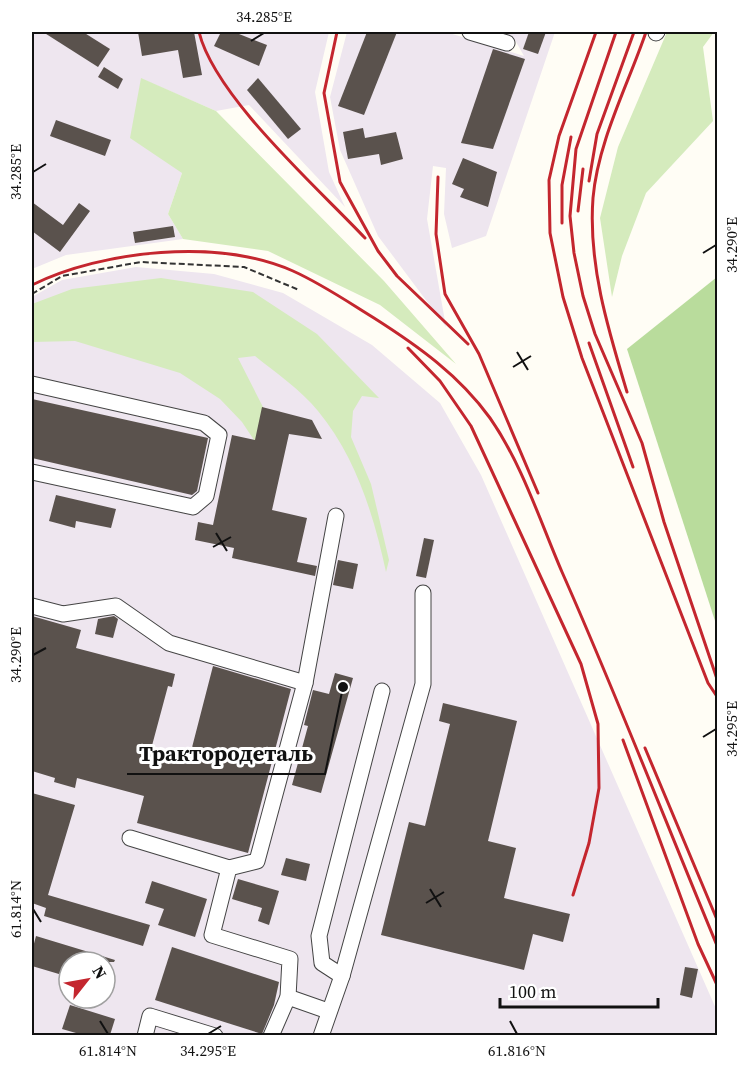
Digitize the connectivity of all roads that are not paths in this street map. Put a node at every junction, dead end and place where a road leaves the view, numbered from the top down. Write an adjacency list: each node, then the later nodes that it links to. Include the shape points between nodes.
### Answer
1 (470, 32): 2 (street)
2 (507, 43)
3 (32, 384): 4 (street, via 204,423 219,435 206,496 193,507)
4 (32, 472)
5 (336, 516): 8 (street)
6 (423, 593): 12 (street, via 423,684)
7 (32, 606): 8 (street, via 63,614 116,606 170,643)
8 (305, 683): 11 (street, via 256,861)
9 (382, 691): 12 (street, via 320,936 322,963)
10 (130, 838): 11 (street)
11 (230, 868): 13 (street, via 212,935 290,959)
12 (342, 976): 14 (street)
13 (288, 997): 14 (street); 17 (street)
14 (328, 1011): 18 (street)
15 (145, 1035): 16 (street, via 150,1016)
16 (215, 1035)
17 (271, 1035)
18 (321, 1035)

